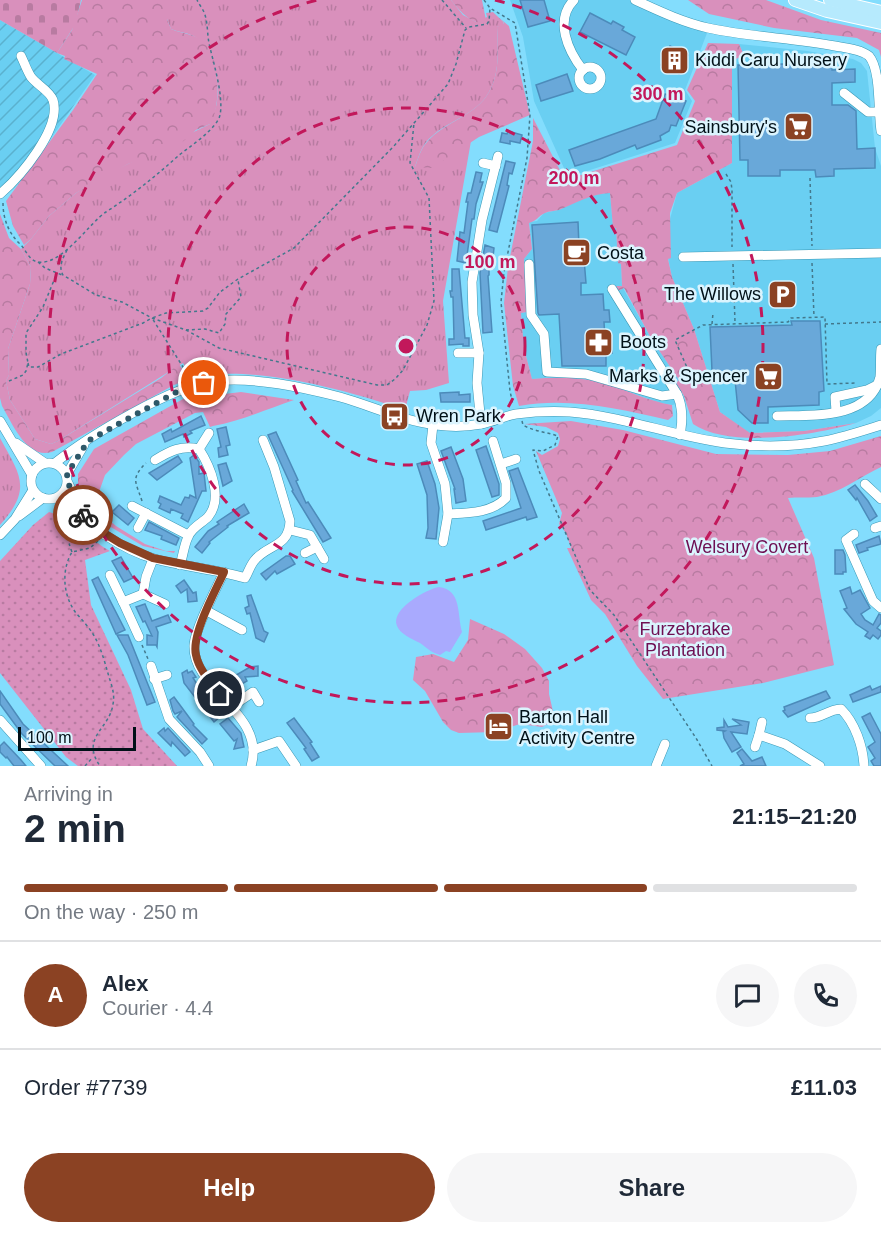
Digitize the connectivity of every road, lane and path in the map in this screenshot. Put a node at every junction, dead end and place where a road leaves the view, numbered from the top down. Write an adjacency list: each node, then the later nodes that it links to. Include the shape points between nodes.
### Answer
1 (197, 0): 22 (path, via 204,11 217,73 220,116 190,148 106,212)
2 (442, 0): 11 (path)
3 (484, 0): 8 (path)
4 (574, 0): 13 (street, via 566,13 564,35)
5 (635, 0): 15 (street, via 709,28 856,50 870,57 878,69)
6 (795, 0): 10 (main road)
7 (830, 0): 9 (main road)
8 (489, 8): 11 (path, via 487,24); 48 (path, via 515,23 530,115 527,158 501,303 510,391)
9 (881, 12)
10 (881, 23)
11 (467, 29): 16 (path, via 448,84)
12 (21, 56): 21 (street, via 31,77 53,98 55,114 48,134)
13 (583, 70)
14 (844, 93): 15 (street, via 868,112)
15 (880, 112): 17 (street)
16 (414, 122): 29 (path, via 294,248); 36 (path, via 410,163 429,198 434,301 428,325 395,380 377,385 219,348)
17 (881, 132)
18 (498, 156): 20 (street)
19 (483, 163): 20 (street)
20 (496, 166): 39 (street, via 472,282)
21 (1, 198): 25 (path, via 12,237)
22 (67, 249): 25 (path); 28 (path, via 60,270)
23 (881, 254): 24 (street)
24 (683, 257)
25 (38, 262): 27 (path)
26 (529, 264): 46 (street, via 531,315 544,334 547,372 586,374 663,396)
27 (57, 273): 28 (path); 40 (path, via 43,307 26,333)
28 (63, 275): 32 (path, via 96,295 122,302)
29 (238, 279): 32 (path, via 203,311 166,313); 36 (path, via 241,297 225,314 225,324 219,333)
30 (612, 289): 46 (street)
31 (713, 313): 34 (path)
32 (152, 318): 36 (path); 40 (path, via 38,367 29,367); 44 (path)
33 (881, 322): 35 (path)
34 (712, 324): 35 (path, via 825,317); 41 (path, via 675,340 689,372)
35 (825, 324): 43 (path, via 827,384)
36 (186, 330)
37 (881, 348): 45 (street)
38 (458, 353): 39 (street)
39 (479, 353): 51 (street)
40 (28, 363): 42 (path, via 23,375)
41 (679, 378)
42 (9, 381)
43 (858, 383)
44 (195, 385): 52 (street, via 236,380 290,387 340,397); 58 (street)
45 (877, 385): 47 (street, via 858,406); 47 (street, via 835,397)
46 (677, 393): 55 (street, via 682,404)
47 (836, 411): 49 (street)
48 (518, 414): 51 (street); 55 (street, via 568,412 612,417); 125 (path, via 530,429 558,436 555,445 543,451 533,450 590,590 614,615)
49 (777, 416)
50 (0, 421): 56 (street)
51 (481, 424): 52 (street)
52 (433, 425): 76 (street, via 431,443 445,484)
53 (879, 425): 55 (street, via 824,441 779,445 726,443)
54 (209, 433): 60 (street)
55 (680, 435)
56 (12, 440): 63 (street); 68 (street)
57 (263, 440): 66 (street)
58 (88, 441): 64 (street); 69 (street)
59 (493, 441): 65 (street)
60 (199, 449): 62 (street, via 178,448); 82 (street, via 215,492 209,515)
61 (516, 459): 65 (street)
62 (155, 460): 75 (path, via 147,461 137,472 134,483 142,502)
63 (45, 463): 64 (street); 68 (street)
64 (55, 463): 69 (street)
65 (501, 464): 76 (street, via 507,491 500,505)
66 (274, 467): 67 (street); 80 (street)
67 (263, 471)
68 (32, 475): 71 (street)
69 (68, 478): 73 (street, via 65,492); 78 (street)
70 (865, 484): 74 (street)
71 (33, 490): 72 (street); 77 (street)
72 (43, 498): 73 (street); 77 (street)
73 (57, 498): 78 (street)
74 (881, 499)
75 (139, 510): 79 (street); 82 (street)
76 (448, 514): 85 (street)
77 (15, 519): 84 (street)
78 (83, 519): 81 (street); 87 (path, via 69,529 67,539)
79 (138, 528)
80 (290, 530): 86 (street, via 310,536); 92 (street, via 284,541 254,561 249,580)
81 (103, 532): 87 (path, via 90,548); 89 (street)
82 (188, 534): 91 (street)
83 (854, 534): 97 (street, via 846,540 873,601)
84 (0, 535)
85 (443, 542)
86 (317, 547): 88 (street); 90 (street)
87 (72, 552): 117 (path, via 66,561 67,596 99,646 114,689 113,705 93,743)
88 (305, 553)
89 (153, 558): 91 (street); 94 (street)
90 (324, 559)
91 (180, 565): 92 (street)
92 (224, 572): 98 (street)
93 (110, 575): 95 (street)
94 (143, 594): 95 (street); 96 (street)
95 (123, 602): 102 (street)
96 (165, 604)
97 (881, 608)
98 (207, 611): 100 (street); 109 (street, via 197,632 196,656 204,674)
99 (235, 615): 100 (street)
100 (231, 624): 101 (street)
101 (243, 630)
102 (139, 637): 103 (path)
103 (150, 666): 105 (street)
104 (167, 675): 105 (street)
105 (154, 679): 121 (street, via 169,719)
106 (263, 686): 107 (street)
107 (253, 692): 108 (street); 109 (street)
108 (259, 702)
109 (231, 707): 116 (street, via 252,736)
110 (810, 718): 127 (street, via 830,710 843,712 863,748)
111 (0, 720): 118 (street)
112 (762, 722): 113 (street)
113 (759, 735): 115 (street); 126 (street, via 785,744)
114 (665, 744): 124 (street)
115 (755, 747)
116 (254, 750): 122 (street); 123 (street, via 279,741)
117 (94, 756): 119 (path); 120 (path)
118 (41, 766)
119 (85, 766)
120 (100, 766)
121 (209, 766)
122 (251, 766)
123 (296, 766)
124 (656, 766)
125 (712, 766)
126 (820, 766)
127 (864, 766)

